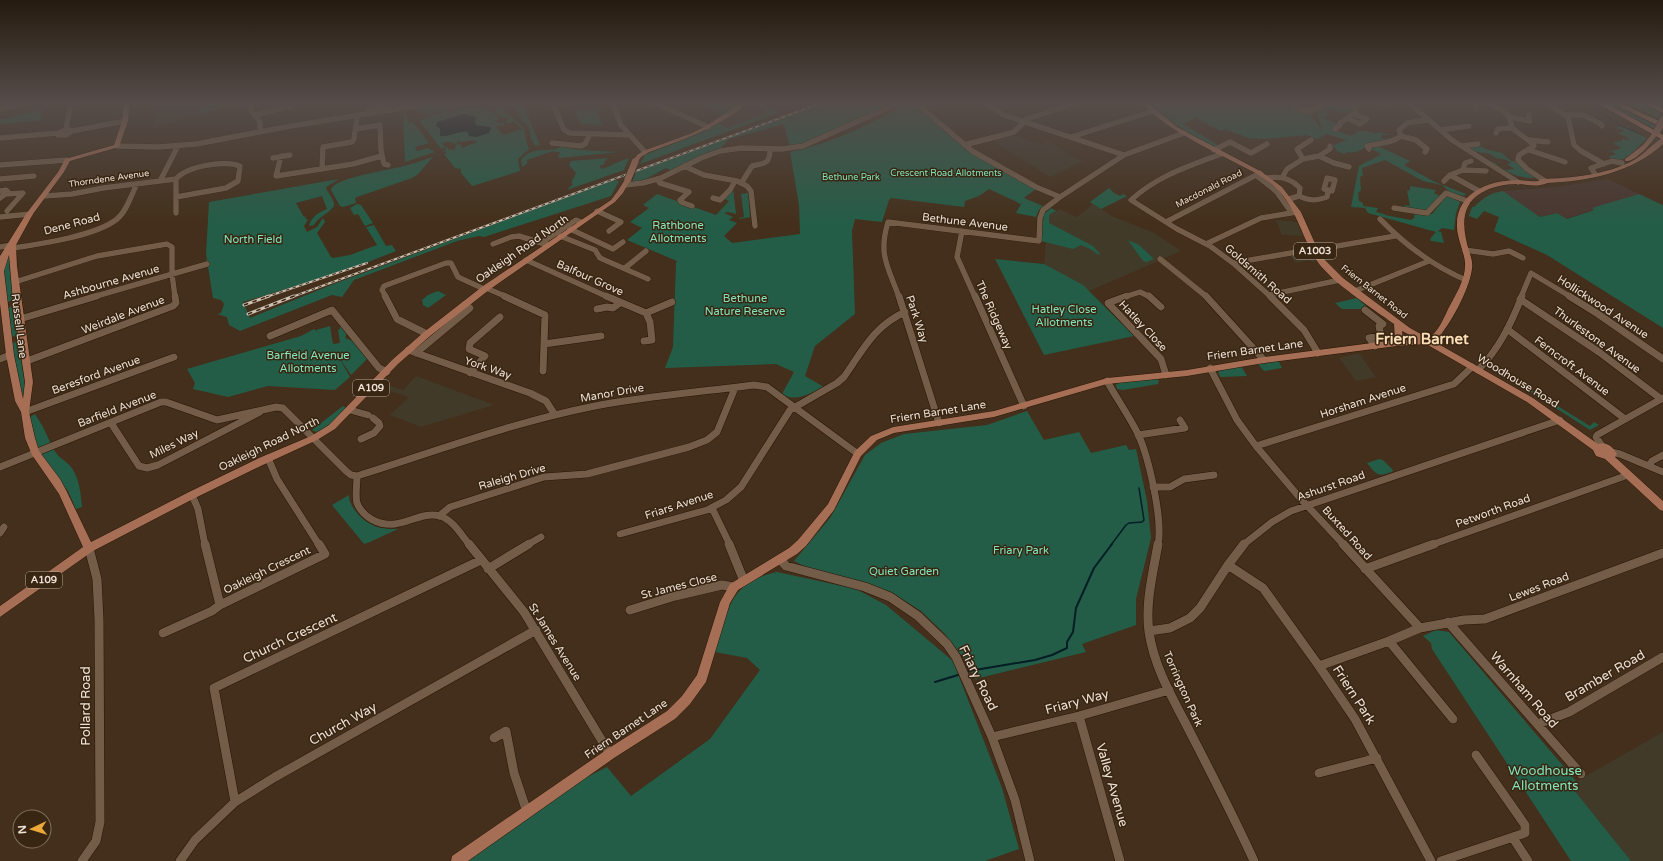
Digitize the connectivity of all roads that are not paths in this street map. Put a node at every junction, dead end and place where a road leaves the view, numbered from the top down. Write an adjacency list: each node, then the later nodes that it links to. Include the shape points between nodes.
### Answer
1 (118, 142): 28 (main road)
2 (211, 142): 29 (street)
3 (351, 142): 55 (street, via 323,147)
4 (380, 142): 42 (street)
5 (586, 142): 24 (street, via 581,146)
6 (636, 142): 36 (street)
7 (672, 142): 36 (main road, A109)
8 (812, 142): 32 (street, via 788,149)
9 (961, 142): 27 (street)
10 (975, 142): 27 (street)
11 (1086, 142): 40 (street)
12 (1159, 142): 40 (street)
13 (1200, 142): 34 (main road, Friern Barnet Road / A1003)
14 (1230, 142): 25 (street, via 1254,155)
15 (1230, 142): 34 (street)
16 (1308, 142): 45 (street, via 1297,149)
17 (1393, 142): 33 (street, via 1367,146)
18 (1421, 142): 37 (street, via 1427,149)
19 (1456, 142): 31 (street)
20 (1531, 142): 35 (street, via 1534,146)
21 (1573, 142): 49 (street, via 1581,151)
22 (1650, 142): 52 (main road)
23 (1655, 142): 52 (main road, via 1642,158 1630,164)
24 (552, 143)
25 (1267, 144)
26 (1478, 144): 31 (street)
27 (964, 145): 83 (street, via 1036,187)
28 (117, 146): 29 (street); 46 (main road)
29 (178, 146): 68 (street)
30 (1330, 146): 43 (street, via 1330,149)
31 (1461, 146): 74 (street)
32 (770, 149): 53 (street, via 721,150); 73 (street, via 770,158 766,163 752,166)
33 (1369, 149)
34 (1214, 150): 38 (main road, Friern Barnet Road / A1003)
35 (1529, 150): 48 (street); 71 (street, via 1519,155 1518,160)
36 (645, 152): 72 (main road, Oakleigh Road North / A109, bridge, via 635,162)
37 (1425, 152)
38 (1221, 154): 59 (main road, Friern Barnet Road / A1003); 100 (street, Goldsmith Road, via 1160,178 1130,200)
39 (290, 155): 41 (street)
40 (1124, 155): 83 (street)
41 (281, 156): 44 (street); 55 (street, via 276,176)
42 (381, 156): 51 (street, via 384,164); 55 (street)
43 (1319, 156): 45 (street); 54 (street)
44 (273, 158)
45 (1303, 159): 62 (street, via 1287,169)
46 (67, 160): 57 (street); 80 (main road, Russell Lane, via 62,172)
47 (1471, 160): 56 (street, via 1465,163)
48 (1565, 162)
49 (1604, 164): 52 (street, via 1612,161); 60 (street, via 1591,168)
50 (0, 165): 57 (street)
51 (388, 165)
52 (1620, 165): 60 (main road)
53 (684, 166): 67 (street); 69 (street, via 708,176)
54 (1349, 167)
55 (322, 169)
56 (1463, 170): 58 (street); 61 (street)
57 (12, 171): 63 (street); 65 (street)
58 (1486, 171)
59 (1258, 174): 64 (main road, Friern Barnet Road / A1003); 92 (street, Friern Barnet Road); 100 (street, Macdonald Road)
60 (1595, 174): 71 (main road)
61 (1450, 175): 70 (street); 78 (street)
62 (1283, 176): 64 (street); 82 (street, via 1296,182 1300,188)
63 (32, 178)
64 (1267, 178): 86 (main road, Friern Barnet Road / A1003)
65 (0, 179)
66 (176, 179): 68 (street, Thorndene Avenue); 81 (street); 81 (street, via 190,170 229,163 240,166 238,181 230,186)
67 (657, 179): 72 (street, via 642,184); 88 (street, via 660,183 689,192 680,200)
68 (160, 181): 75 (street, Thorndene Avenue)
69 (735, 181): 73 (street); 85 (street, via 720,200)
70 (1444, 181)
71 (1545, 181): 74 (main road, via 1540,184)
72 (627, 182): 90 (main road, Oakleigh Road North / A109, via 613,201)
73 (742, 182): 101 (street, via 751,190)
74 (1518, 182): 78 (main road, via 1515,186 1501,185)
75 (137, 184): 80 (street, Thorndene Avenue); 112 (street, Dene Road, via 118,218 111,224 74,236)
76 (0, 190): 79 (street, via 6,190)
77 (1328, 191): 82 (street, via 1327,197 1316,201)
78 (1479, 191): 87 (main road)
79 (8, 194): 84 (street); 93 (street, via 22,193)
80 (44, 196): 94 (main road, Russell Lane)
81 (176, 196): 95 (street)
82 (1299, 196): 86 (street)
83 (1060, 197): 104 (street, Bethune Avenue, via 1043,210 1039,241)
84 (0, 198)
85 (714, 198)
86 (1289, 199): 92 (main road, Friern Barnet Road / A1003)
87 (1467, 200): 89 (street, via 1446,192 1427,213); 114 (main road, via 1460,224)
88 (692, 206)
89 (1394, 208)
90 (597, 211): 98 (main road, Oakleigh Road North / A109); 103 (street, via 621,222)
91 (0, 212): 93 (street)
92 (1294, 212): 110 (street, via 1261,218); 113 (main road, Friern Barnet Road / A1003)
93 (7, 214): 94 (street); 96 (street)
94 (30, 214): 112 (main road, Russell Lane)
95 (176, 214)
96 (0, 217)
97 (1380, 219): 106 (street)
98 (581, 222): 102 (main road, Oakleigh Road North / A109); 109 (street, via 576,220)
99 (888, 222): 104 (street, Bethune Avenue); 140 (street, Park Way, via 883,238 883,254)
100 (1166, 222): 110 (street, Goldsmith Road)
101 (755, 226)
102 (570, 229): 105 (main road, Oakleigh Road North / A109); 107 (street, via 613,249)
103 (609, 231)
104 (962, 231): 177 (street, The Ridgeway, via 957,257)
105 (560, 236): 109 (main road, Oakleigh Road North / A109); 122 (street, via 595,250 600,258)
106 (1395, 236): 113 (street); 119 (street)
107 (622, 242)
108 (493, 244): 109 (street, via 519,236)
109 (545, 244): 118 (main road, Oakleigh Road North / A109)
110 (1206, 244): 120 (street, Goldsmith Road)
111 (0, 246): 112 (street, Dene Road)
112 (13, 247): 128 (main road, Russell Lane); 136 (main road, Russell Lane, via 4,256 0,271)
113 (1314, 249): 120 (street); 126 (main road, Friern Barnet Road / A1003)
114 (1464, 250): 116 (street, via 1495,255 1509,251); 127 (main road, via 1470,266)
115 (646, 251): 122 (street)
116 (1523, 258)
117 (1160, 259): 166 (street, via 1204,294)
118 (526, 260): 129 (main road, Oakleigh Road North / A109); 135 (street, Balfour Grove)
119 (1429, 261): 127 (street); 130 (street)
120 (1232, 263): 131 (street, Goldsmith Road)
121 (207, 264): 124 (street, Ashbourne Avenue)
122 (625, 268): 125 (street)
123 (1531, 273): 132 (street, Horsham Avenue); 165 (street, Hollickwood Avenue, via 1598,314)
124 (172, 274): 128 (street, Weirdale Avenue, via 172,247 167,244 97,256); 144 (street, Ashbourne Avenue); 167 (street, Weirdale Avenue, via 176,303 174,306)
125 (648, 279)
126 (1340, 280): 130 (main road, Friern Barnet Road / A1003); 131 (street)
127 (1466, 280): 148 (main road)
128 (15, 282): 133 (main road, Russell Lane)
129 (485, 289): 146 (main road, Oakleigh Road North / A109); 149 (street, via 458,276 452,263 446,262 384,286 382,290 397,319); 157 (street, via 545,315)
130 (1355, 291): 145 (main road, Friern Barnet Road / A1003)
131 (1269, 295): 161 (street, Goldsmith Road, via 1304,330)
132 (1520, 299): 147 (street, Horsham Avenue); 176 (street, Thurlestone Avenue, via 1586,343)
133 (17, 302): 136 (main road); 144 (main road, Russell Lane)
134 (672, 302): 141 (street)
135 (620, 303): 138 (street, via 613,308); 141 (street, Balfour Grove)
136 (4, 306): 143 (main road, Russell Lane)
137 (1161, 307): 173 (street, Hatley Close, via 1140,292 1108,303 1161,359)
138 (597, 309)
139 (1365, 310): 158 (street, via 1383,324 1379,326 1381,336 1369,338)
140 (905, 312): 178 (street, via 877,330 837,384); 187 (street, Park Way)
141 (646, 313): 155 (street, via 652,340)
142 (500, 317): 172 (street, via 470,343 469,349 485,356)
143 (3, 319): 154 (main road, Russell Lane)
144 (20, 319): 150 (main road, Russell Lane)
145 (1398, 324): 153 (main road, Friern Barnet Road / A1003); 156 (main road)
146 (441, 327): 149 (main road, Oakleigh Road North / A109); 160 (street)
147 (1507, 329): 169 (street, Horsham Avenue, via 1493,356); 183 (street, Ferncroft Avenue)
148 (1438, 331): 153 (main road, via 1434,340); 159 (main road)
149 (427, 334): 160 (main road, Oakleigh Road North / A109)
150 (23, 336): 154 (main road); 167 (main road, Russell Lane)
151 (270, 336): 171 (street, via 332,310 379,368)
152 (601, 336): 157 (street)
153 (1423, 339): 156 (main road, Friern Barnet Lane); 159 (main road, Woodhouse Road / A1003)
154 (9, 341): 162 (main road, Russell Lane)
155 (644, 341)
156 (1398, 342): 158 (main road, Friern Barnet Lane)
157 (544, 344): 170 (street)
158 (1376, 346): 161 (main road, Friern Barnet Lane)
159 (1445, 351): 169 (main road, Woodhouse Road / A1003)
160 (412, 352): 171 (main road, Oakleigh Road North / A109); 172 (street, York Way)
161 (1318, 353): 166 (main road, Friern Barnet Lane)
162 (10, 355): 164 (street); 181 (main road, Russell Lane, via 19,400)
163 (174, 357): 181 (street, Beresford Avenue)
164 (0, 359)
165 (1663, 359)
166 (1264, 360): 168 (main road, Friern Barnet Lane)
167 (27, 361): 181 (main road, Russell Lane, via 28,395)
168 (1210, 368): 173 (main road, Friern Barnet Lane); 193 (street, Buxted Road, via 1237,420)
169 (1475, 368): 186 (main road, Woodhouse Road / A1003); 193 (street, Horsham Avenue, via 1454,384)
170 (544, 371)
171 (386, 372): 180 (main road, Oakleigh Road North / A109)
172 (470, 373): 182 (street, York Way, via 538,396 546,401)
173 (1166, 375): 174 (main road, Friern Barnet Lane)
174 (1107, 381): 177 (main road, Friern Barnet Lane); 190 (street, Torrington Park)
175 (735, 388): 178 (street, Manor Drive, via 754,385 767,387); 182 (street, Manor Drive, via 619,402); 211 (street, Raleigh Drive, via 717,432 707,440 587,474 544,477 450,507)
176 (1662, 399): 183 (street)
177 (1024, 406): 187 (main road, Friern Barnet Lane, via 994,414)
178 (793, 407): 196 (street, Manor Drive); 210 (street, Friars Avenue, via 741,487)
179 (262, 410): 184 (street); 189 (street, Miles Way); 191 (street, via 282,408)
180 (350, 410): 191 (main road, Oakleigh Road North / A109, via 332,427); 192 (street, via 370,416 379,423 380,426 374,433)
181 (25, 412): 195 (main road, Russell Lane)
182 (555, 415): 205 (street, Manor Drive)
183 (1625, 419): 194 (street, via 1597,434)
184 (217, 420): 188 (street, Barfield Avenue, via 166,402); 189 (street, Barfield Avenue)
185 (1180, 420): 190 (street, via 1185,428)
186 (1560, 420): 194 (main road, Woodhouse Road / A1003); 208 (street, Ashurst Road)
187 (939, 422): 196 (main road, Friern Barnet Lane, via 893,430 874,438)
188 (111, 423): 189 (street, Miles Way, via 139,466 147,468 158,465); 195 (street, Barfield Avenue)
189 (232, 427)
190 (1138, 435): 206 (street, Torrington Park)
191 (314, 438): 199 (main road, Oakleigh Road North / A109); 205 (street, via 346,471)
192 (361, 439)
193 (1256, 446): 208 (street, Buxted Road)
194 (1600, 447): 197 (main road, Woodhouse Road / A1003, via 1599,452)
195 (35, 452): 201 (street, Barfield Avenue); 214 (main road, Russell Lane, via 57,482)
196 (858, 454): 216 (main road, Friern Barnet Lane, via 831,507 802,543)
197 (1610, 454): 200 (street, via 1620,454); 204 (main road, Woodhouse Road / A1003)
198 (1663, 455): 200 (street, via 1652,461)
199 (268, 458): 207 (main road, Oakleigh Road North / A109); 223 (street, Oakleigh Crescent, via 277,479 325,554)
200 (1649, 466): 202 (street)
201 (0, 467)
202 (1663, 472)
203 (1214, 475): 206 (street, via 1184,479 1170,486)
204 (1628, 475): 209 (main road, Woodhouse Road / A1003); 220 (street, Petworth Road)
205 (357, 476): 211 (street, via 357,504 376,522 394,524 426,515)
206 (1153, 487): 229 (street, Torrington Park, via 1159,541 1150,591)
207 (192, 495): 214 (main road, Oakleigh Road North / A109); 223 (street, Oakleigh Crescent, via 198,509)
208 (1307, 505): 218 (street, Ashurst Road, via 1272,522 1246,542); 220 (street, Buxted Road)
209 (1663, 507)
210 (712, 508): 212 (street, Friars Avenue); 221 (street)
211 (439, 516): 217 (street, St James Avenue, via 450,521)
212 (620, 534)
213 (541, 537): 219 (street)
214 (89, 548): 225 (main road, Oakleigh Road North / A109); 248 (street, Pollard Road, via 97,579 99,620 100,822 96,841)
215 (1663, 553): 226 (street, Lewes Road, via 1485,619)
216 (780, 559): 221 (main road, Friern Barnet Lane); 238 (street, Friary Road, via 786,566 890,596 918,616 956,657)
217 (481, 560): 219 (street, St James Avenue); 245 (street, Church Crescent, via 214,688)
218 (1228, 565): 229 (street, Ashurst Road, via 1200,608 1190,618 1170,628); 233 (street, Friern Park, via 1263,588)
219 (488, 569): 228 (street, St James Avenue)
220 (1365, 569): 227 (street, Buxted Road)
221 (744, 581): 222 (main road, Friern Barnet Lane)
222 (734, 588): 224 (street, St James Close, via 722,585); 240 (main road, Friern Barnet Lane, via 725,602 702,678 686,700 671,715)
223 (220, 605): 230 (street)
224 (630, 610)
225 (0, 612)
226 (1448, 622): 227 (street, Lewes Road); 237 (street, Warnham Road)
227 (1420, 628): 231 (street, Lewes Road)
228 (536, 630): 240 (street, St James Avenue); 245 (street, Church Way)
229 (1149, 631): 234 (street, Torrington Park, via 1154,655)
230 (163, 633)
231 (1389, 641): 233 (street, Lewes Road); 236 (street)
232 (1663, 657): 237 (street, Bramber Road, via 1569,712)
233 (1319, 666): 242 (street, Friern Park)
234 (1169, 690): 235 (street, Friary Way); 253 (street, Torrington Park)
235 (1079, 716): 238 (street, Friary Way); 252 (street, Valley Avenue)
236 (1453, 719)
237 (1538, 724): 244 (street, Warnham Road)
238 (992, 737): 251 (street, Friary Road, via 1015,800)
239 (494, 738): 246 (street, via 506,731 514,773)
240 (610, 754): 246 (main road, Friern Barnet Lane)
241 (1476, 755): 247 (street, via 1524,825 1525,833)
242 (1378, 758): 243 (street); 254 (street, Friern Park)
243 (1319, 773)
244 (1581, 774)
245 (234, 802): 249 (street, Church Way, via 196,840)
246 (528, 812): 250 (main road, Friern Barnet Lane)
247 (1513, 838): 255 (street); 256 (street)
248 (82, 861)
249 (180, 861)
250 (457, 861)
251 (1030, 861)
252 (1120, 861)
253 (1254, 861)
254 (1431, 861)
255 (1441, 861)
256 (1528, 861)

